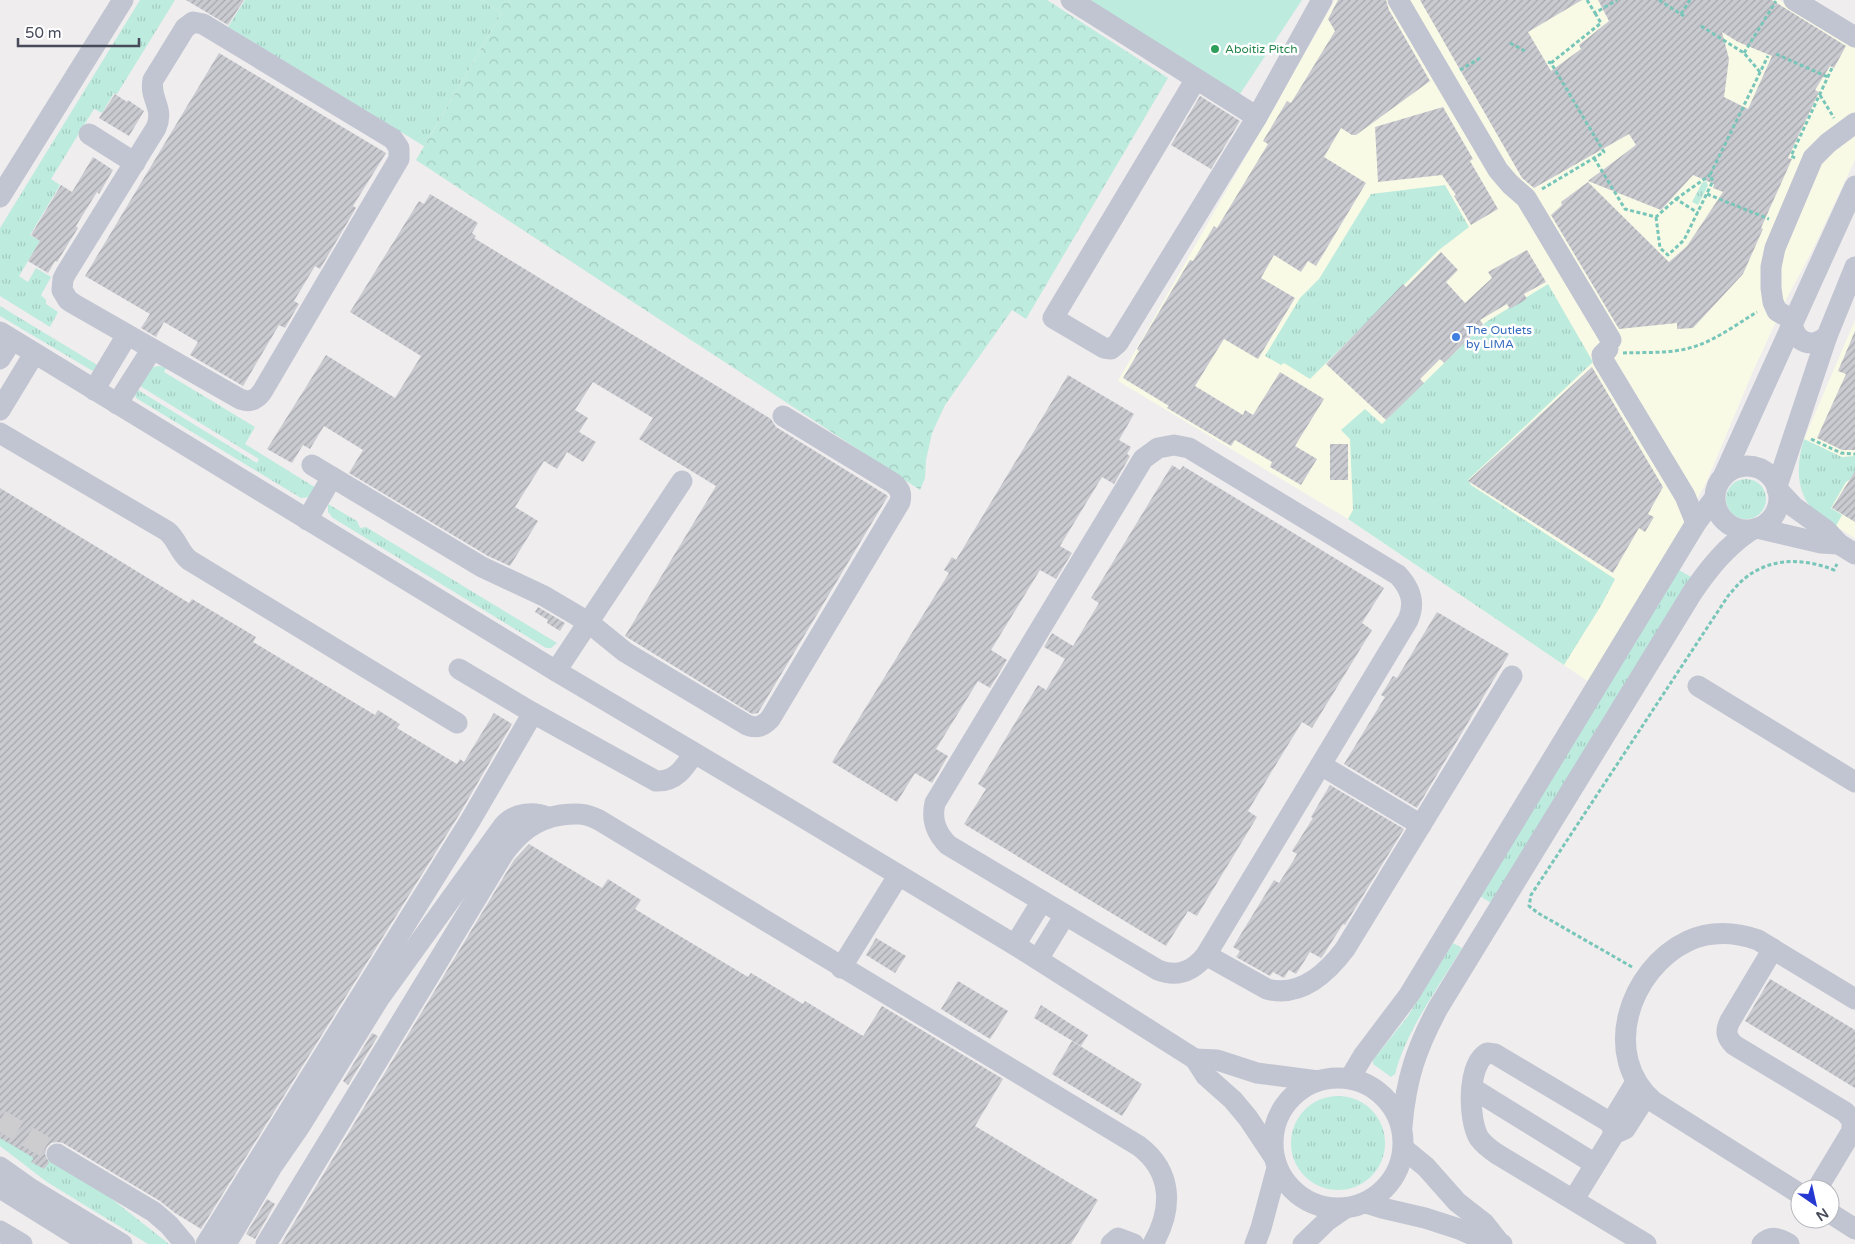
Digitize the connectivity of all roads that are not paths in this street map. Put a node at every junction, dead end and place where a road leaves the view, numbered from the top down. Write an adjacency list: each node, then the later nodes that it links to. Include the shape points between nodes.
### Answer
1 (123, 0): 13 (street)
2 (1071, 0): 7 (street)
3 (1322, 0): 8 (street)
4 (1398, 0): 34 (street, via 1498,170 1526,198 1609,344 1602,355 1603,360 1685,496)
5 (1794, 0): 6 (street)
6 (1855, 36)
7 (1196, 79): 8 (street); 8 (street, via 1053,318 1104,348 1118,344)
8 (1257, 117)
9 (1849, 128): 15 (street, via 1822,148 1810,164 1773,257 1773,302 1777,312)
10 (89, 134): 11 (street)
11 (135, 163): 16 (street, via 66,273 62,285 64,294 74,304); 19 (street, via 160,118 152,80 185,28 193,22 203,24 393,139 400,153 257,399 240,399)
12 (1855, 186): 15 (street)
13 (0, 197)
14 (1855, 267): 18 (street)
15 (1793, 322): 18 (street, via 1795,334 1805,343 1818,342); 29 (street)
16 (127, 334): 19 (street); 22 (street)
17 (6, 336): 20 (street); 21 (street)
18 (1827, 336): 31 (street)
19 (152, 349): 23 (street)
20 (34, 354): 22 (street); 24 (street)
21 (0, 360)
22 (94, 390): 23 (street)
23 (117, 404): 33 (street)
24 (0, 410)
25 (783, 416): 37 (street, via 893,483 901,497 770,719 762,726 747,725 625,652)
26 (0, 433): 43 (street, via 167,531 189,560)
27 (312, 465): 28 (street)
28 (332, 477): 33 (street); 37 (street, via 482,567 544,596)
29 (1723, 477): 31 (street, via 1733,469 1759,468 1770,475); 32 (street, via 1716,487)
30 (682, 481): 37 (street)
31 (1777, 488): 35 (street, via 1779,500 1775,514 1765,525); 36 (street, via 1794,507)
32 (1714, 499): 34 (street); 35 (street, via 1717,512 1726,523 1738,529)
33 (307, 520): 39 (street)
34 (1696, 524): 59 (street, via 1403,1004)
35 (1754, 529): 36 (street); 63 (street, via 1715,561 1692,593 1438,1008 1412,1064)
36 (1847, 549)
37 (588, 622): 39 (street)
38 (459, 669): 42 (street)
39 (556, 671): 44 (street)
40 (1512, 676): 48 (street)
41 (1698, 686): 46 (street)
42 (533, 713): 44 (street, via 656,780 667,781 676,776); 84 (street, via 470,821)
43 (457, 723)
44 (694, 753): 49 (street)
45 (1321, 765): 48 (street); 50 (street, via 1408,620 1413,604 1408,589 1398,575 1189,448 1174,446 1152,451 1143,459 935,803 934,823 943,840); 54 (street)
46 (1855, 782)
47 (547, 817): 56 (street, via 589,815); 85 (street, via 537,813 521,815 504,825 380,997); 86 (street, via 521,832 504,853)
48 (1421, 825): 54 (street, via 1345,949 1328,970 1315,979 1294,990 1276,992)
49 (898, 876): 52 (street); 56 (street)
50 (1042, 902): 51 (street); 52 (street)
51 (1065, 915): 54 (street, via 1167,974 1188,971); 55 (street)
52 (1015, 945): 55 (street)
53 (1773, 949): 57 (street); 62 (street, via 1745,936 1718,933 1688,941 1663,958 1637,992 1627,1019 1627,1060 1630,1072); 70 (street, via 1726,1032 1734,1045 1845,1112 1852,1120 1852,1131)
54 (1206, 954)
55 (1038, 960): 58 (street)
56 (841, 968): 89 (street, via 1147,1153 1164,1178 1167,1199 1163,1222)
57 (1855, 999)
58 (1195, 1059): 60 (street, via 1217,1060 1257,1073); 67 (street, via 1206,1076 1241,1109)
59 (1350, 1078): 60 (street); 63 (street, via 1374,1088 1392,1105)
60 (1318, 1081): 67 (street, via 1299,1090 1284,1106 1275,1125 1272,1146)
61 (1472, 1088): 64 (street, via 1477,1063 1491,1052); 68 (street); 73 (street, via 1474,1124 1484,1144)
62 (1641, 1089): 64 (street); 72 (street, via 1654,1102)
63 (1402, 1126): 65 (street)
64 (1612, 1128): 68 (street)
65 (1404, 1148): 74 (street, via 1398,1171 1385,1190); 79 (street)
66 (57, 1154): 83 (street, via 154,1212)
67 (1275, 1162): 75 (street, via 1288,1186 1303,1199 1323,1207); 90 (street)
68 (1595, 1164): 73 (street)
69 (0, 1167): 82 (street)
70 (1823, 1179)
71 (0, 1188): 81 (street)
72 (1790, 1188)
73 (1574, 1199): 92 (street)
74 (1366, 1203): 75 (street); 79 (street)
75 (1344, 1209): 91 (street)
76 (1840, 1219): 77 (street)
77 (1855, 1229)
78 (0, 1231): 80 (street)
79 (1501, 1243)
80 (22, 1244)
81 (90, 1244)
82 (122, 1244)
83 (185, 1244)
84 (206, 1244)
85 (226, 1244)
86 (266, 1244)
87 (1111, 1244): 88 (street, via 1118,1238)
88 (1134, 1244)
89 (1152, 1244)
90 (1255, 1244)
91 (1303, 1244)
92 (1646, 1244)
93 (1762, 1244): 94 (street, via 1775,1237)
94 (1789, 1244)

